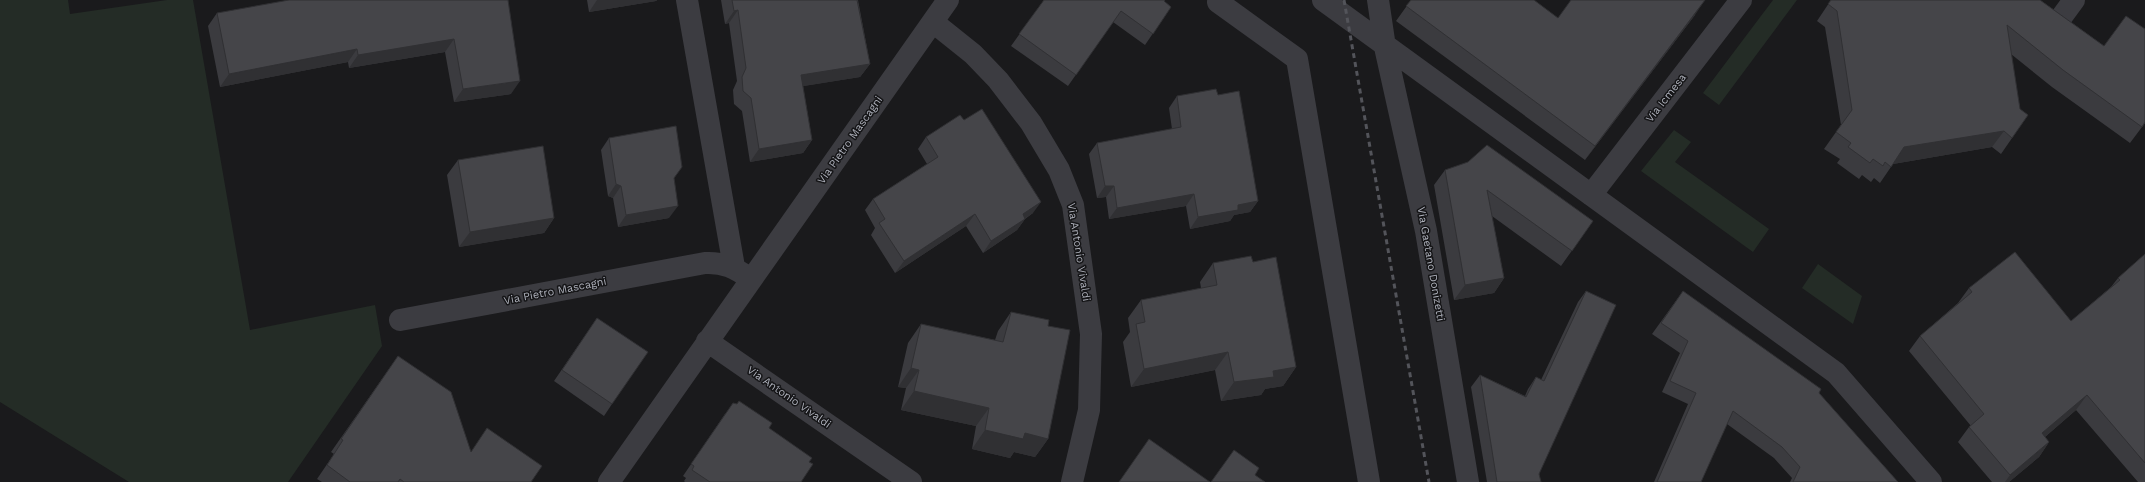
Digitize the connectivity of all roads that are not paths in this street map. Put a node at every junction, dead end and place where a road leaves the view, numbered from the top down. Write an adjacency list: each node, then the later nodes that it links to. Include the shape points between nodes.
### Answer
1 (687, 0): 10 (street)
2 (948, 0): 7 (street, Via Pietro Mascagni)
3 (1323, 0): 8 (street)
4 (1378, 0): 8 (street, Via Gaetano Donizetti)
5 (1742, 0): 9 (street, Via Icmesa)
6 (1218, 2): 16 (street, via 1297,59)
7 (933, 22): 10 (street, Via Pietro Mascagni); 15 (street, Via Antonio Vivaldi, via 973,54 998,80 1030,123 1059,170 1073,205 1091,334 1090,410)
8 (1385, 47): 9 (street); 17 (street, Via Gaetano Donizetti, via 1426,231)
9 (1591, 195): 18 (street, via 1836,373)
10 (742, 273): 11 (street, Via Pietro Mascagni, via 724,264 705,263); 12 (street, Via Pietro Mascagni)
11 (400, 320)
12 (707, 341): 13 (street, Via Pietro Mascagni); 14 (street, Via Antonio Vivaldi)
13 (609, 482)
14 (911, 482)
15 (1072, 482)
16 (1369, 482)
17 (1468, 482)
18 (1931, 482)

